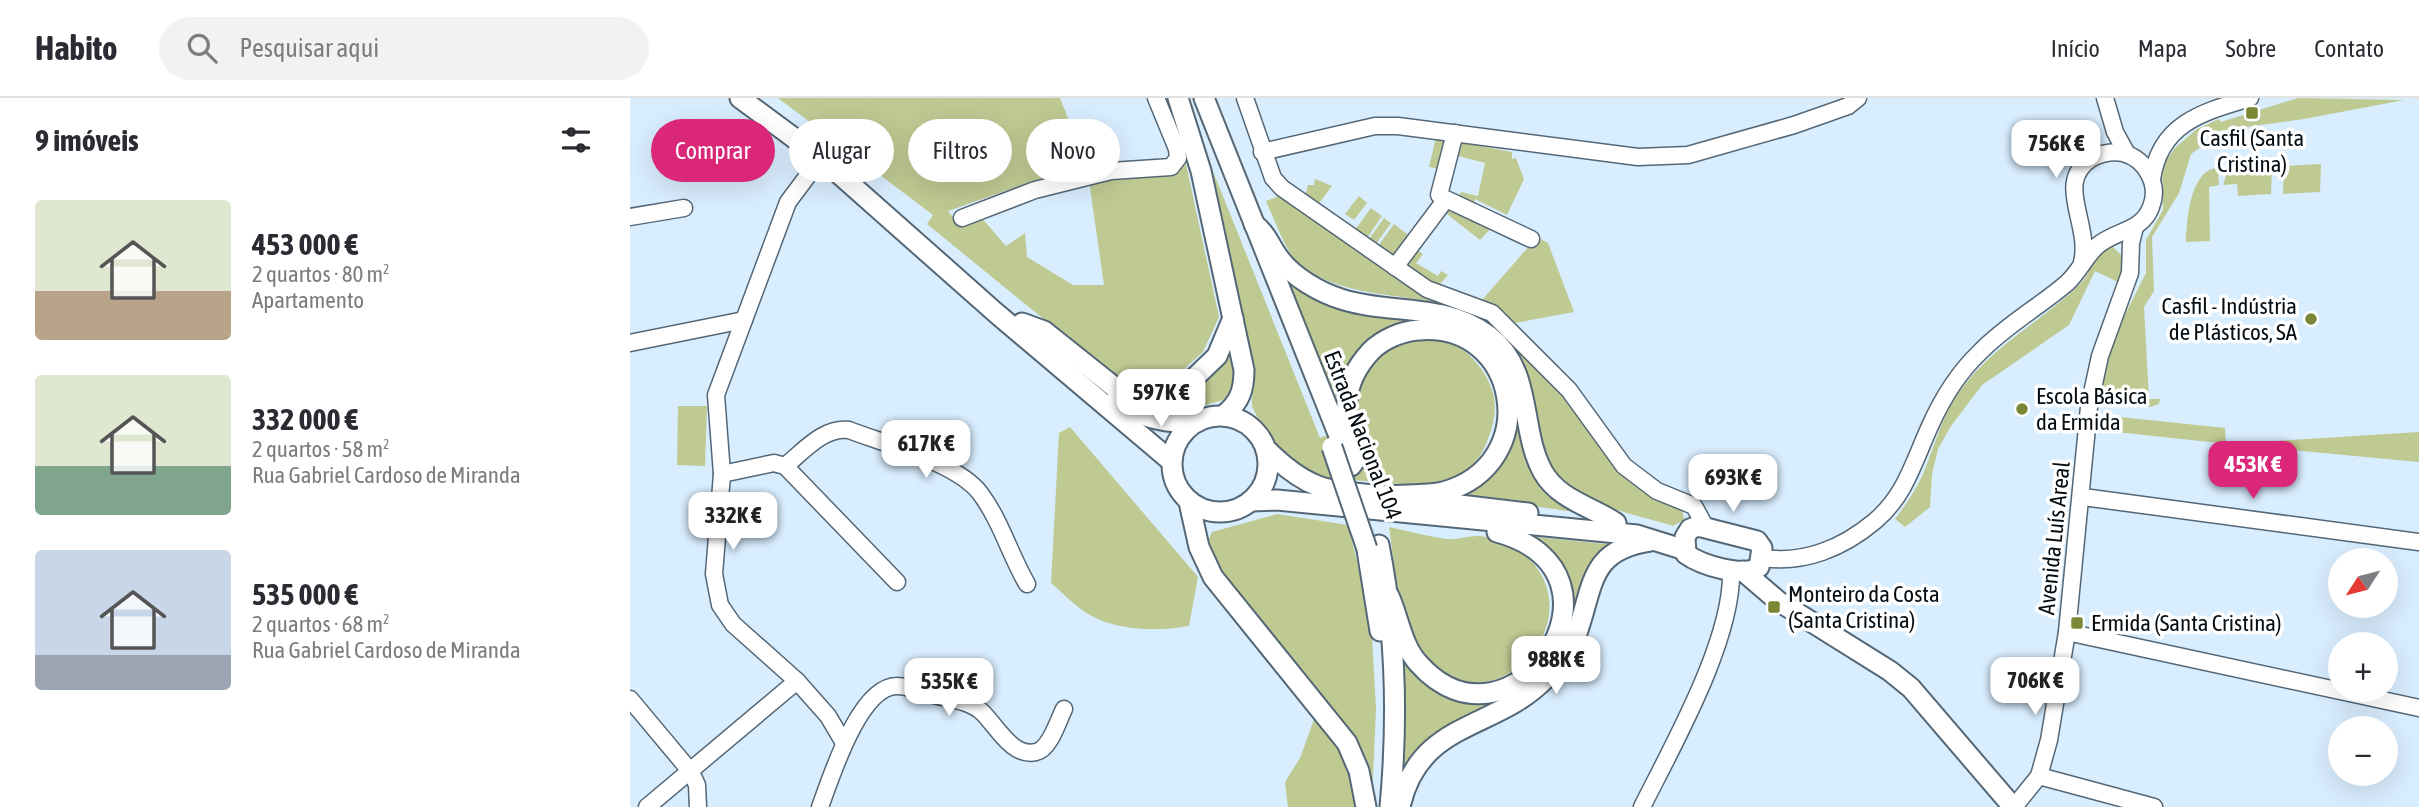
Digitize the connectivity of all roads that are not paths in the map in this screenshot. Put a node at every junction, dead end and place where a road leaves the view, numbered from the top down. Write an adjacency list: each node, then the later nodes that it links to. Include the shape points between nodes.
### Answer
1 (740, 98): 12 (main road)
2 (1156, 98): 24 (street, via 1177,149 1178,158 1171,167 1111,171 1035,190)
3 (1178, 98): 32 (main road, via 1201,171)
4 (1193, 98): 53 (main road, Estrada Nacional 104, bridge)
5 (1204, 98): 26 (main road, Estrada Nacional 104)
6 (1245, 98): 14 (street)
7 (1858, 98): 11 (street, via 1794,125 1688,155 1638,157)
8 (2105, 98): 10 (street)
9 (2250, 98): 13 (street, via 2195,116)
10 (2109, 115): 15 (street); 16 (street, via 2106,133)
11 (1455, 133): 14 (street, via 1375,126); 20 (street)
12 (789, 134)
13 (2169, 138): 15 (street); 17 (street, via 2157,156)
14 (1262, 152): 31 (street, via 1282,188)
15 (2129, 155): 16 (street, via 2106,153); 17 (street)
16 (2087, 162): 22 (street, via 2074,184)
17 (2152, 179): 27 (street, via 2152,206)
18 (803, 182): 33 (street, via 788,202)
19 (848, 182): 25 (main road)
20 (1438, 194): 29 (street); 31 (street)
21 (684, 208): 23 (street)
22 (2077, 210): 28 (street, via 2094,228); 30 (street, via 2085,237)
23 (630, 217)
24 (962, 218)
25 (894, 222): 34 (main road); 39 (main road)
26 (1255, 224): 41 (main road, Estrada Nacional 104); 48 (main road, via 1300,278 1341,299 1446,314 1490,337 1524,391 1544,472 1560,492)
27 (2136, 227): 28 (street); 44 (street, Avenida Luís Areal, via 2130,273 2100,356 2089,407)
28 (2118, 233): 30 (street, via 2099,244)
29 (1531, 239)
30 (2081, 266): 54 (street, via 1966,365 1935,415 1906,483 1875,522 1831,549)
31 (1395, 267): 49 (street, via 1427,289 1492,313 1569,390 1624,466 1657,491 1694,506)
32 (1233, 317): 34 (main road, via 1217,356 1189,383 1143,395 1118,390 1044,331); 36 (main road, via 1244,389)
33 (744, 320): 35 (street); 42 (street, via 716,395)
34 (1022, 323): 37 (main road, via 1138,414 1176,423)
35 (630, 343)
36 (1224, 415): 37 (main road); 38 (main road, via 1250,426)
37 (1194, 422): 39 (main road, via 1182,432)
38 (1266, 449): 43 (main road, via 1292,475 1313,485); 45 (main road, via 1267,477)
39 (1171, 461): 46 (main road, via 1176,483)
40 (785, 466): 42 (street, via 774,463); 55 (street); 56 (street, via 836,429 946,468 978,490)
41 (1351, 466): 43 (main road, via 1356,459 1345,400 1357,366 1379,343 1408,331 1442,328 1471,342 1494,365 1506,387 1508,429 1494,458 1478,475 1441,492); 53 (main road, Estrada Nacional 104)
42 (722, 474): 59 (street, via 714,574 720,605 733,624)
43 (1385, 496): 48 (main road)
44 (2083, 497): 51 (street); 58 (street, Avenida Luís Areal)
45 (1251, 501): 46 (main road, via 1227,512); 47 (main road)
46 (1189, 502): 69 (main road, via 1204,563 1347,743 1359,771)
47 (1475, 521): 50 (main road); 57 (main road, via 1481,528 1522,538 1540,552 1557,576 1564,603 1561,629 1536,670 1513,685 1488,691 1465,691 1436,680 1417,663)
48 (1616, 523): 52 (main road)
49 (1706, 528): 52 (main road, via 1690,529); 54 (main road, via 1757,541 1762,548)
50 (1658, 540): 52 (main road); 72 (main road, via 1617,550 1601,563 1564,656 1545,679 1519,699 1457,729 1423,755)
51 (2419, 542)
52 (1685, 543): 54 (main road, via 1695,561)
53 (1373, 547): 57 (main road, Estrada Nacional 104); 70 (main road, Estrada Nacional 104, via 1387,754)
54 (1749, 566): 73 (street, via 1730,600 1699,692); 74 (main road, via 1770,596 1911,688)
55 (897, 582)
56 (1027, 584)
57 (1389, 596): 71 (main road, Estrada Nacional 104, via 1395,752)
58 (2067, 632): 61 (street); 65 (street, Avenida Luís Areal)
59 (797, 681): 63 (street, via 828,716); 64 (street)
60 (630, 698): 64 (street)
61 (2419, 708)
62 (1064, 709): 63 (street, via 1045,747 1026,753 1014,748 981,710 896,686 881,691)
63 (844, 743): 68 (street)
64 (691, 772): 66 (street); 67 (street)
65 (2039, 776): 74 (street, Avenida Luís Areal); 75 (street)
66 (647, 807)
67 (698, 807)
68 (820, 807)
69 (1366, 807)
70 (1380, 807)
71 (1390, 807)
72 (1400, 807)
73 (1642, 807)
74 (2013, 807)
75 (2154, 807)

